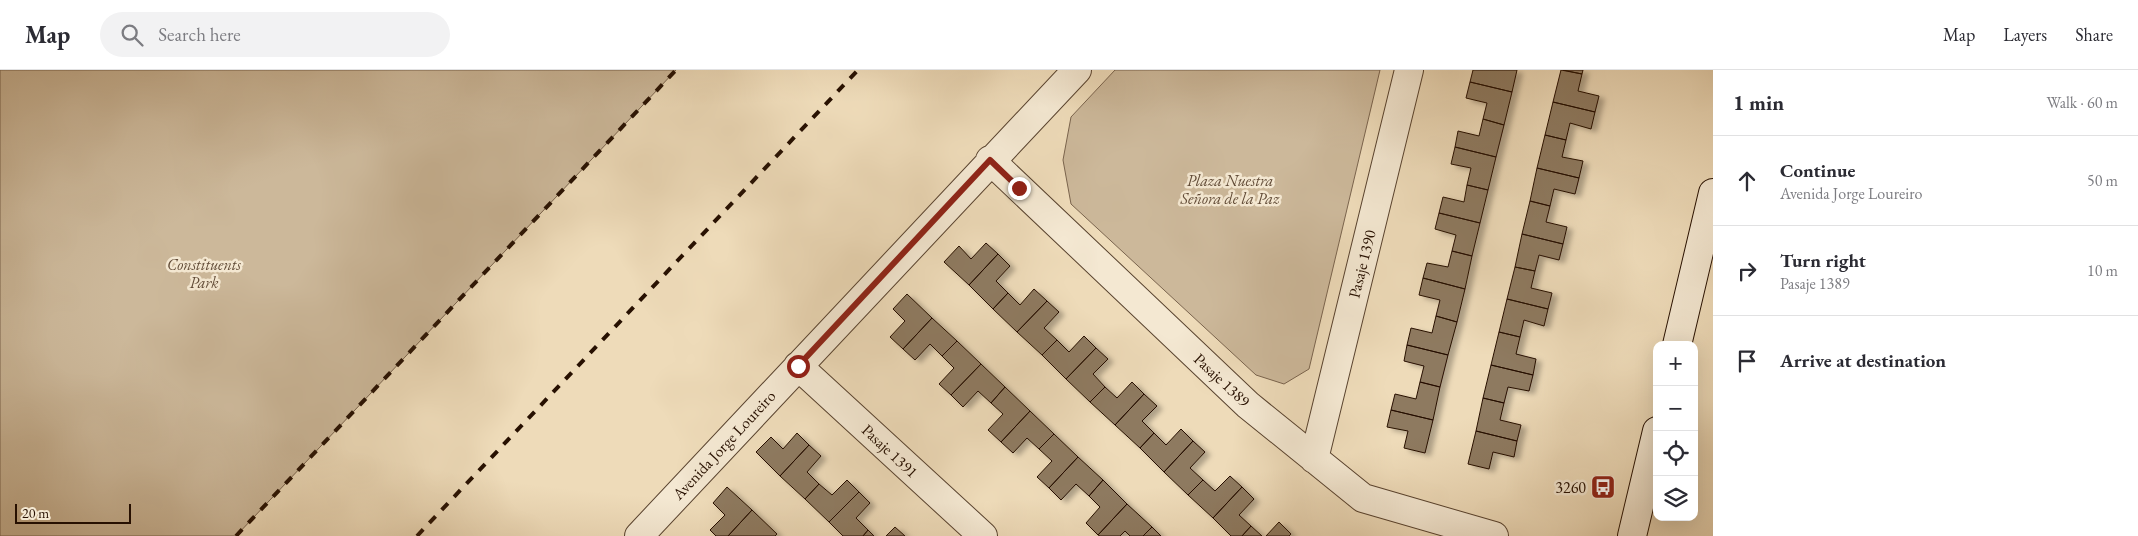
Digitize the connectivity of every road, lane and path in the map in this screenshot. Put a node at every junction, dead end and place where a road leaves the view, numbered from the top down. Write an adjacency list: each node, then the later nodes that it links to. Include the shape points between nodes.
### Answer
1 (1077, 70): 3 (street, Avenida Jorge Loureiro)
2 (1409, 70): 8 (street, Pasaje 1390)
3 (990, 160): 6 (street, Avenida Jorge Loureiro); 8 (street, Pasaje 1389, via 1248,405)
4 (1713, 193): 5 (street)
5 (1678, 341)
6 (798, 366): 9 (street, Avenida Jorge Loureiro); 10 (street, Pasaje 1391)
7 (1653, 448): 12 (street)
8 (1314, 459): 11 (street, Pasaje 1389, via 1363,498)
9 (639, 536)
10 (983, 536)
11 (1494, 536)
12 (1632, 536)

